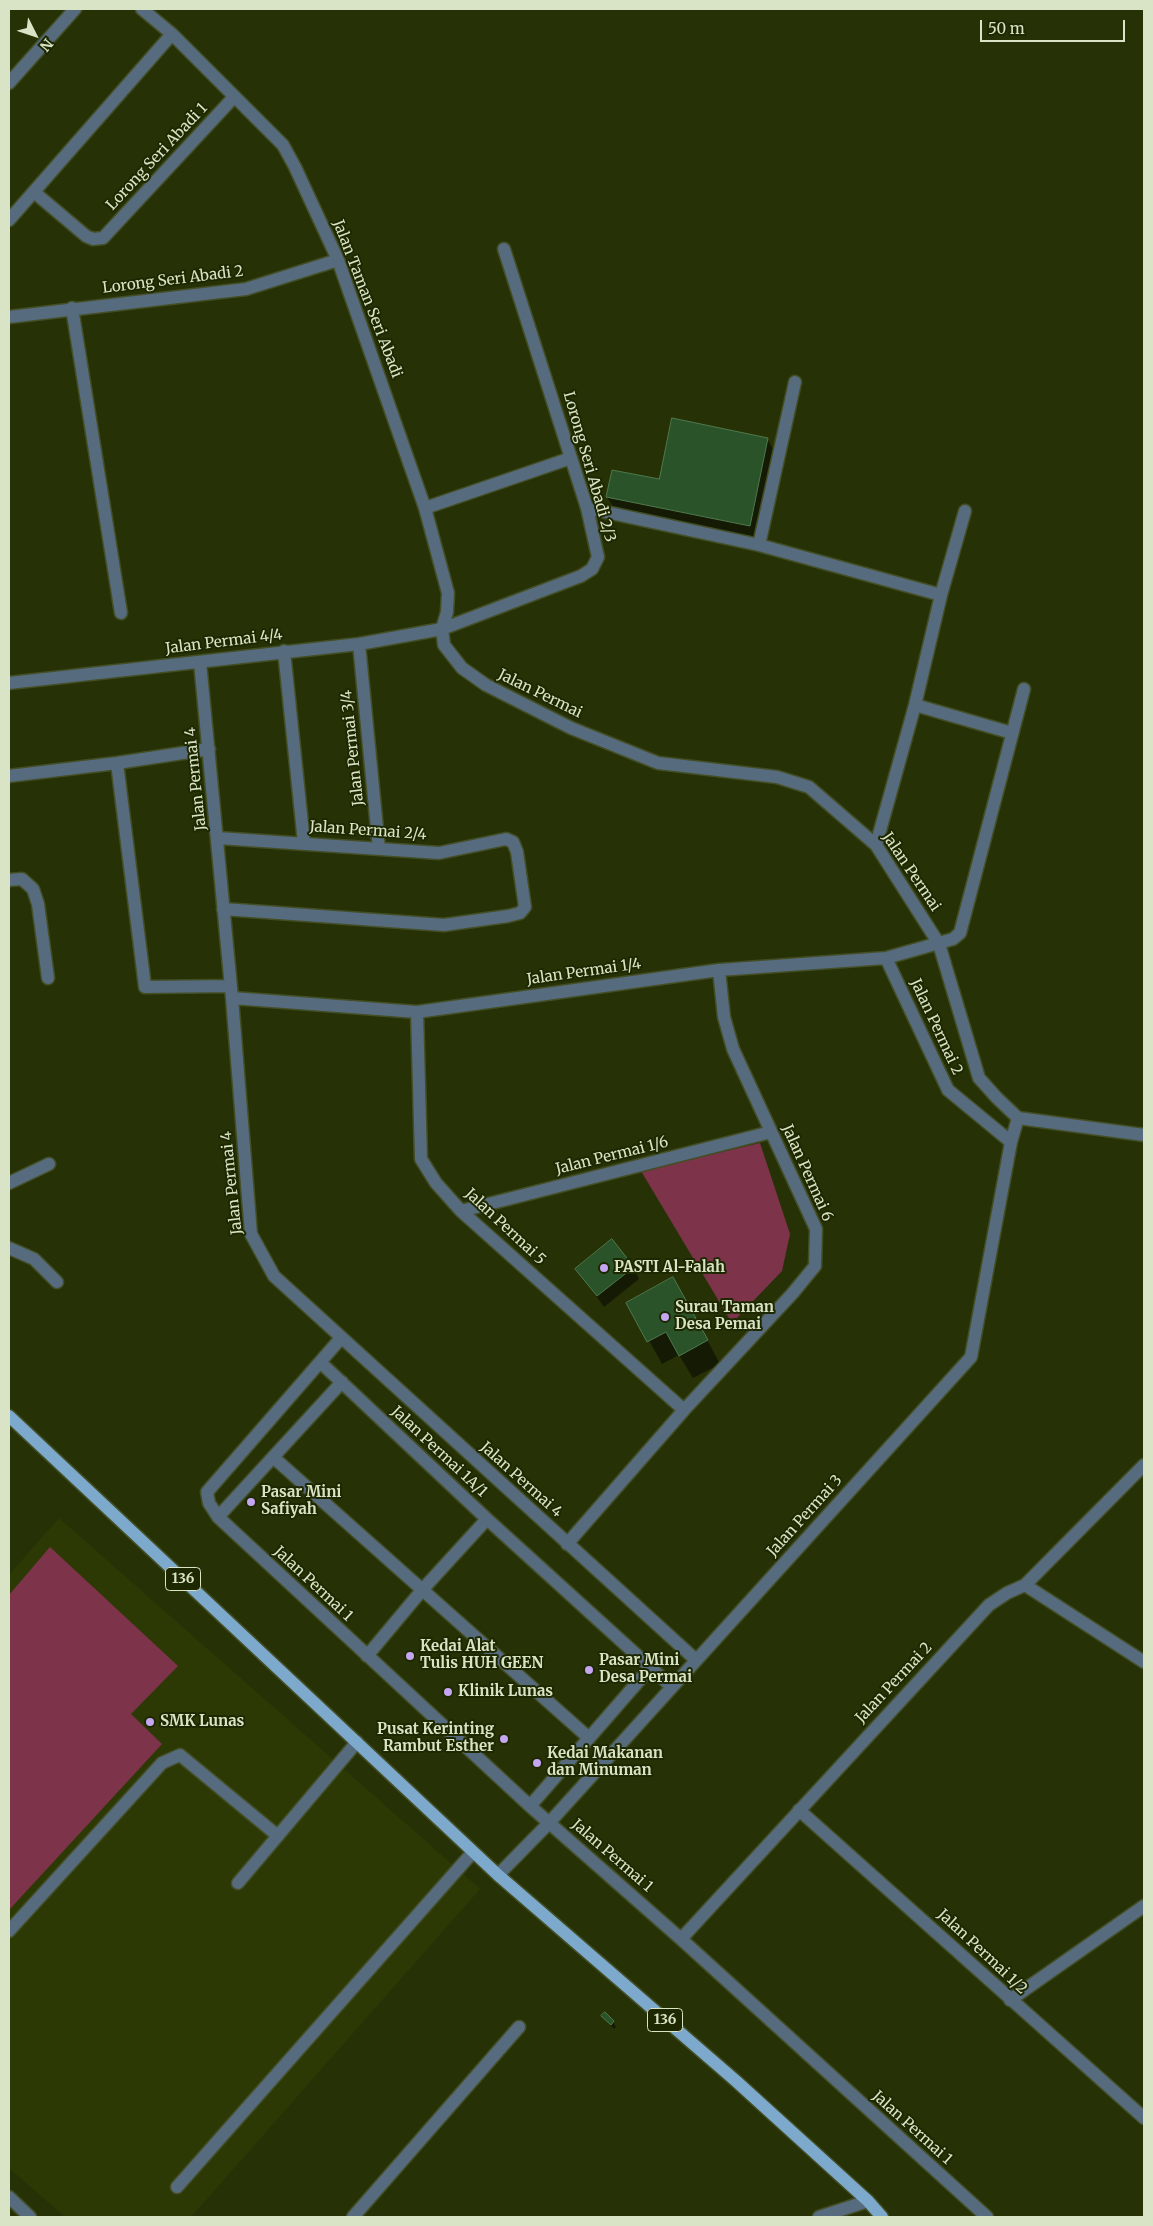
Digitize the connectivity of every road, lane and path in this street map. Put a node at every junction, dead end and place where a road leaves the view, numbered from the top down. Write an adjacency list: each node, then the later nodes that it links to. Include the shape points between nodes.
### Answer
1 (75, 9): 4 (street)
2 (142, 9): 3 (street, Jalan Taman Seri Abadi)
3 (172, 34): 5 (street, Jalan Taman Seri Abadi); 6 (street)
4 (9, 83)
5 (234, 97): 6 (street, Lorong Seri Abadi 1, via 103,238 86,236); 9 (street, Jalan Taman Seri Abadi, via 283,145)
6 (34, 192): 7 (street)
7 (9, 220)
8 (504, 249): 13 (street, Lorong Seri Abadi 2/3)
9 (338, 260): 10 (street, Lorong Seri Abadi 2, via 246,289); 14 (street, Jalan Taman Seri Abadi)
10 (72, 308): 11 (street, Lorong Seri Abadi 2); 19 (street)
11 (9, 317)
12 (795, 382): 17 (street)
13 (571, 458): 14 (street); 15 (street, Lorong Seri Abadi 2/3)
14 (425, 508): 20 (street, Jalan Taman Seri Abadi, via 448,593)
15 (587, 508): 17 (street); 20 (street, Lorong Seri Abadi 2/3, via 598,557 592,569)
16 (965, 511): 18 (street)
17 (759, 545): 18 (street)
18 (942, 595): 26 (street)
19 (121, 613)
20 (442, 629): 21 (street, Jalan Permai 4/4); 33 (street, Jalan Permai, via 444,645 462,668 494,690 571,728 658,763 777,777 809,787)
21 (359, 644): 22 (street, Jalan Permai 4/4); 34 (street, Jalan Permai 3/4)
22 (284, 651): 23 (street, Jalan Permai 4/4); 32 (street)
23 (200, 662): 24 (street, Jalan Permai 4/4); 28 (street, Jalan Permai 4)
24 (9, 682)
25 (1024, 689): 27 (street, Jalan Permai 1/4)
26 (915, 705): 27 (street); 33 (street)
27 (1012, 733): 37 (street, Jalan Permai 1/4, via 960,933)
28 (209, 749): 29 (street); 31 (street, Jalan Permai 4)
29 (117, 763): 30 (street); 41 (street, Jalan Permai 1/4, via 145,987)
30 (9, 776)
31 (218, 838): 32 (street, Jalan Permai 2/4); 36 (street, Jalan Permai 4)
32 (304, 843): 34 (street, Jalan Permai 2/4)
33 (876, 844): 37 (street, Jalan Permai)
34 (379, 849): 36 (street, Jalan Permai 2/4, via 439,853 506,839 514,842 525,907 520,913 508,916 444,925)
35 (9, 880): 40 (street, via 22,878 33,889)
36 (223, 909): 41 (street, Jalan Permai 4)
37 (939, 944): 38 (street, Jalan Permai 1/4); 43 (street, Jalan Permai, via 979,1078)
38 (886, 958): 39 (street, Jalan Permai 1/4); 46 (street, Jalan Permai 2, via 948,1090)
39 (719, 970): 42 (street, Jalan Permai 1/4); 44 (street, Jalan Permai 6, via 724,1018 733,1049)
40 (48, 978)
41 (231, 992): 42 (street, Jalan Permai 1/4); 52 (street, Jalan Permai 4, via 251,1234 274,1276)
42 (416, 1012): 49 (street, Jalan Permai 5, via 421,1159 436,1183)
43 (1018, 1118): 45 (street); 46 (street, Jalan Permai 3)
44 (771, 1132): 49 (street, Jalan Permai 1/6); 55 (street, Jalan Permai 6, via 816,1229 815,1266)
45 (1144, 1134)
46 (1011, 1142): 65 (street, Jalan Permai 3, via 971,1357)
47 (49, 1164): 48 (street)
48 (9, 1183)
49 (461, 1211): 55 (street, Jalan Permai 5)
50 (9, 1248): 51 (street, via 34,1259)
51 (57, 1282)
52 (342, 1338): 53 (street); 61 (street, Jalan Permai 4)
53 (320, 1362): 54 (street, Jalan Permai 1A/1); 59 (street, via 207,1492 209,1503)
54 (342, 1382): 57 (street); 60 (street, Jalan Permai 1A/1)
55 (684, 1410): 61 (street, Jalan Permai 6)
56 (9, 1416): 70 (main road, 136)
57 (273, 1456): 59 (street); 63 (street)
58 (1144, 1465): 62 (street, Jalan Permai 2)
59 (218, 1516): 64 (street, Jalan Permai 1)
60 (487, 1519): 63 (street); 67 (street, Jalan Permai 1A/1)
61 (567, 1544): 65 (street, Jalan Permai 4)
62 (1025, 1586): 66 (street); 72 (street, Jalan Permai 2, via 989,1605)
63 (422, 1589): 64 (street); 69 (street)
64 (367, 1656): 71 (street, Jalan Permai 1)
65 (696, 1660): 68 (street, Jalan Permai 3)
66 (1144, 1662)
67 (650, 1668): 68 (street, Jalan Permai 1A/1); 69 (street)
68 (672, 1687): 73 (street, Jalan Permai 3)
69 (590, 1738): 71 (street)
70 (357, 1742): 74 (street); 75 (main road, 136)
71 (530, 1806): 73 (street, Jalan Permai 1)
72 (799, 1810): 80 (street, Jalan Permai 2); 81 (street, Jalan Permai 1/2)
73 (549, 1823): 76 (street, Jalan Permai 3); 80 (street, Jalan Permai 1)
74 (278, 1836): 77 (street); 79 (street, via 180,1755 171,1757 162,1763)
75 (473, 1852): 76 (main road, 136); 84 (street)
76 (498, 1875): 86 (main road, 136, via 736,2081)
77 (238, 1883)
78 (1144, 1906): 81 (street)
79 (9, 1932)
80 (681, 1938): 92 (street, Jalan Permai 1)
81 (1010, 2000): 83 (street, Jalan Permai 1/2)
82 (520, 2027): 88 (street)
83 (1144, 2118)
84 (177, 2187)
85 (9, 2197): 87 (street)
86 (868, 2201): 89 (street); 90 (main road, 136); 91 (main road, 136)
87 (30, 2217)
88 (353, 2217)
89 (819, 2217)
90 (882, 2217)
91 (890, 2217)
92 (987, 2217)

